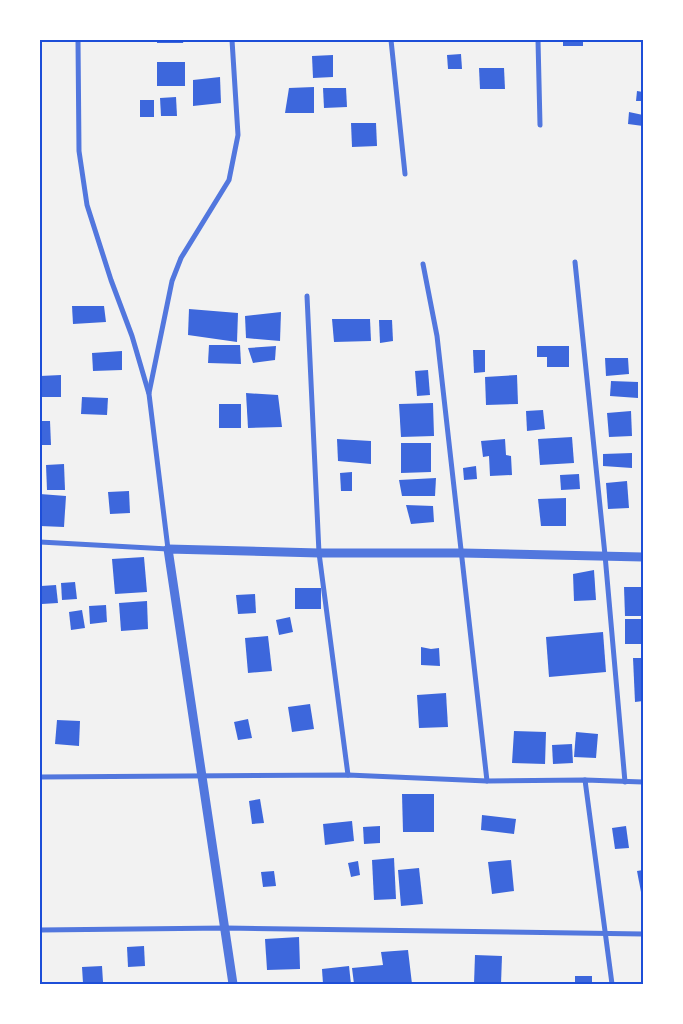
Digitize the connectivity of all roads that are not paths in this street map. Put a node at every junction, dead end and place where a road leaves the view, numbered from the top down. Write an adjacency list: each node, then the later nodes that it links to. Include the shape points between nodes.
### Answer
1 (78, 40): 10 (street, via 79,151 87,205)
2 (232, 40): 10 (street, via 238,135 229,180 181,258 172,282)
3 (391, 40): 6 (street)
4 (538, 40): 5 (street)
5 (540, 125)
6 (405, 174)
7 (575, 262): 15 (street)
8 (423, 264): 14 (street, via 437,336)
9 (307, 296): 13 (street)
10 (149, 394): 12 (street)
11 (40, 542): 12 (street)
12 (168, 549): 13 (street); 19 (street)
13 (319, 552): 14 (street); 17 (street)
14 (462, 552): 15 (street); 21 (street)
15 (605, 555): 16 (street); 22 (street)
16 (643, 557)
17 (348, 775): 19 (street); 21 (street)
18 (40, 776): 19 (street)
19 (202, 777): 24 (street)
20 (585, 780): 21 (street); 22 (street); 27 (street)
21 (487, 781)
22 (625, 782): 23 (street)
23 (643, 782)
24 (226, 928): 25 (street); 27 (street); 28 (street)
25 (40, 930)
26 (643, 934): 27 (street)
27 (605, 935): 29 (street)
28 (233, 984)
29 (612, 984)

